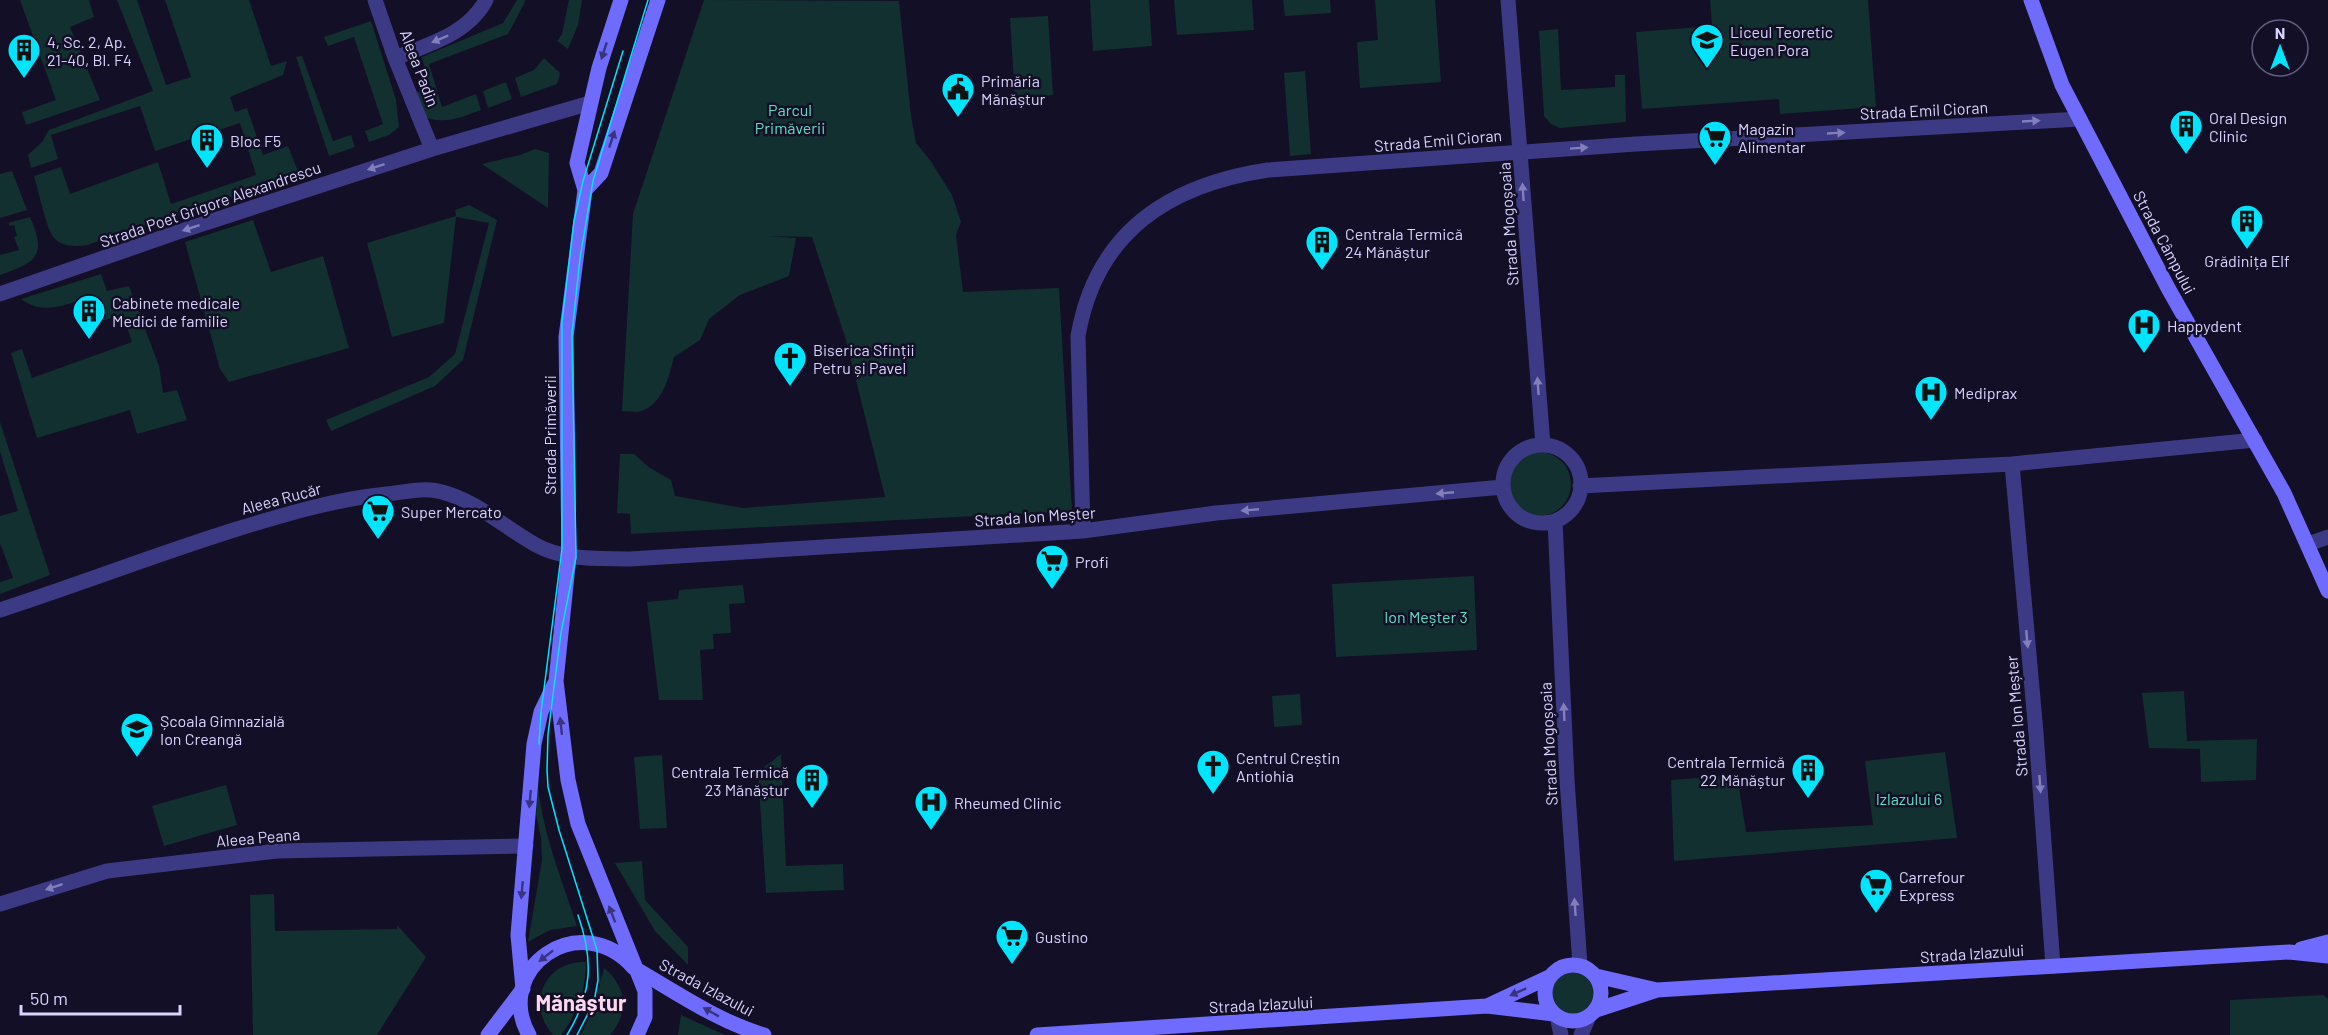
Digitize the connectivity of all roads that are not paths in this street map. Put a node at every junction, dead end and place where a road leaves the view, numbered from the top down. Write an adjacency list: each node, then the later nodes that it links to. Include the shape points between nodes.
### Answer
1 (375, 0): 7 (street, Aleea Padin)
2 (486, 0): 7 (street, one-way to 7, via 480,12 455,33)
3 (621, 0): 8 (main road, Strada Primăverii, one-way to 8)
4 (658, 0): 12 (main road, Strada Primăverii, one-way to 4, via 601,172)
5 (1508, 0): 11 (street, Strada Mogoșoaia)
6 (2031, 0): 9 (main road, Strada Câmpului, via 2062,84)
7 (395, 58): 10 (street, Aleea Padin)
8 (590, 103): 10 (street, Strada Poet Grigore Alexandrescu); 12 (main road, Strada Primăverii, via 578,163)
9 (2080, 119): 11 (street, Strada Emil Cioran, one-way to 9); 14 (main road, Strada Câmpului, via 2168,288)
10 (432, 149): 13 (street, Strada Poet Grigore Alexandrescu, one-way to 13)
11 (1520, 152): 15 (street, Strada Mogoșoaia, one-way to 11); 20 (street, Strada Emil Cioran, via 1234,175 1199,186 1128,230 1089,288 1078,336)
12 (585, 190): 23 (main road, Strada Primăverii, via 566,337)
13 (0, 294)
14 (2255, 440): 16 (street); 22 (main road, Strada Câmpului)
15 (1543, 445): 17 (street, via 1559,449 1572,460); 18 (street, via 1517,453 1506,467)
16 (2012, 464): 17 (street); 33 (street, Strada Ion Meșter, one-way to 33)
17 (1581, 486): 19 (street, via 1574,505)
18 (1503, 487): 19 (street, via 1507,502 1519,516 1535,522); 20 (street, Strada Ion Meșter, one-way to 20, via 1216,513)
19 (1555, 521): 32 (street, Strada Mogoșoaia, one-way to 19)
20 (1083, 531): 23 (street, Strada Ion Meșter, via 630,559)
21 (2328, 537): 22 (street)
22 (2308, 544): 24 (main road, Strada Câmpului)
23 (568, 556): 25 (street, Aleea Rucăr, via 538,546 462,501 441,492 420,490 307,508); 26 (main road, Strada Primăverii)
24 (2328, 591)
25 (0, 610)
26 (556, 681): 27 (main road, Strada Primăverii, one-way to 27, via 541,712 534,744); 34 (main road, Strada Primăverii, one-way to 26, via 578,824 568,780)
27 (526, 846): 28 (street, Aleea Peana, one-way to 28, via 277,851 107,871); 37 (main road, Strada Primăverii, one-way to 37, via 518,935)
28 (0, 904)
29 (2328, 942): 30 (main road, Strada Izlazului)
30 (2289, 952): 31 (main road, Strada Izlazului); 33 (main road, Strada Izlazului)
31 (2328, 956)
32 (1580, 965): 35 (main road, Strada Izlazului); 36 (main road, Strada Izlazului, via 1566,965)
33 (2053, 966): 38 (main road, Strada Izlazului)
34 (634, 968): 37 (main road, one-way to 37, via 606,946 574,942 541,958); 44 (main road, Strada Primăverii, via 641,979 646,1004); 45 (main road, Strada Izlazului, one-way to 34, via 739,1027)
35 (1596, 976): 38 (main road, Strada Izlazului); 40 (main road, via 1601,993)
36 (1549, 977): 39 (main road, Strada Izlazului, one-way to 39); 41 (main road, via 1544,992)
37 (523, 988): 42 (main road); 43 (main road, Strada Primăverii, via 521,1011)
38 (1657, 990): 40 (main road, Strada Izlazului)
39 (1486, 1006): 41 (main road, Strada Izlazului); 46 (main road, Strada Izlazului)
40 (1592, 1013): 41 (main road, Strada Izlazului, via 1573,1021); 48 (street)
41 (1555, 1015): 47 (street)
42 (488, 1035)
43 (529, 1035)
44 (637, 1035)
45 (764, 1035)
46 (1037, 1035)
47 (1562, 1035)
48 (1581, 1035)

